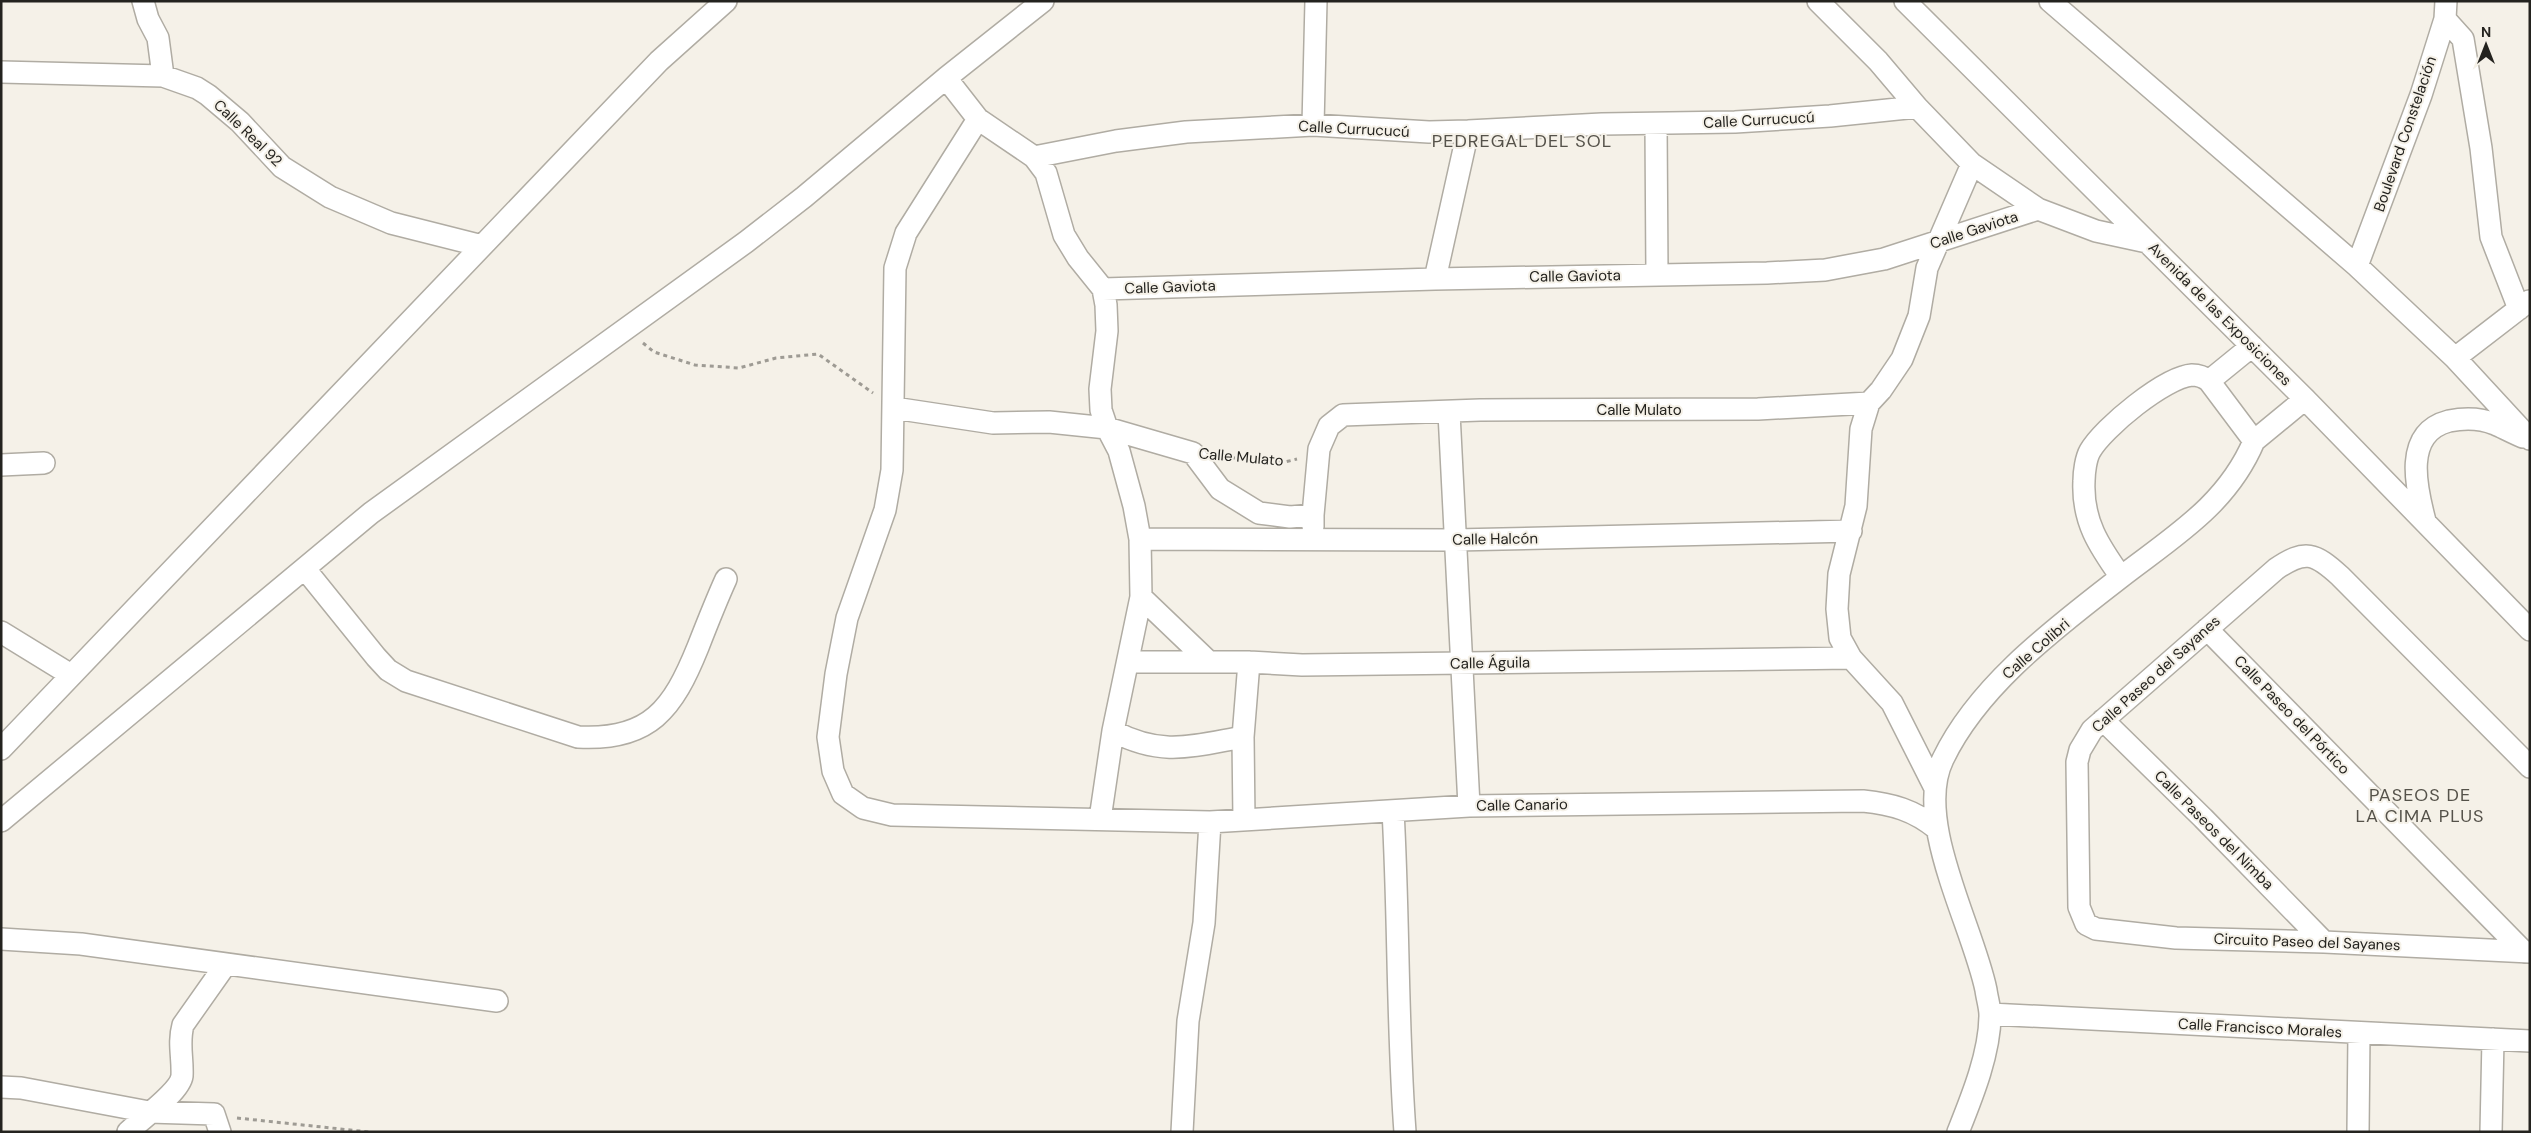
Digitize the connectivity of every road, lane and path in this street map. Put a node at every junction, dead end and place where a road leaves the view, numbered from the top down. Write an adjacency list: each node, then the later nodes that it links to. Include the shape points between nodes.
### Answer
1 (143, 1): 10 (street, via 158,38)
2 (726, 1): 22 (street, via 658,61)
3 (1043, 1): 11 (street)
4 (1316, 1): 15 (street)
5 (1818, 1): 12 (street, via 1878,61)
6 (1905, 1): 21 (street, Avenida de las Exposiciones)
7 (2050, 1): 23 (street)
8 (2445, 10): 23 (street, Boulevard Constelación, via 2421,95); 27 (street, via 2463,39 2491,237)
9 (1, 72): 10 (street, Calle Real 92)
10 (164, 76): 22 (street, Calle Real 92, via 208,95 240,122 282,167 330,197 391,223)
11 (946, 78): 13 (street); 28 (street, via 804,197)
12 (1917, 107): 14 (street, Calle Currucucú, via 1830,116); 18 (street)
13 (978, 119): 17 (street); 34 (street, Calle Canario, via 906,233 895,268)
14 (1656, 124): 16 (street, Calle Currucucú); 24 (street)
15 (1313, 125): 16 (street, Calle Currucucú, via 1429,132); 17 (street, Calle Currucucú, via 1186,132)
16 (1468, 131): 25 (street)
17 (1034, 157): 26 (street, via 1046,172 1064,235)
18 (1972, 164): 19 (street); 20 (street)
19 (2038, 209): 20 (street, Calle Gaviota); 21 (street, via 2096,231)
20 (1941, 240): 24 (street, Calle Gaviota, via 1884,259 1825,270); 33 (street, via 1927,268 1919,316 1902,359)
21 (2148, 242): 29 (street, Avenida de las Exposiciones)
22 (482, 246): 61 (street)
23 (2357, 266): 30 (street)
24 (1657, 275): 25 (street, Calle Gaviota)
25 (1434, 279): 26 (street, Calle Gaviota)
26 (1103, 289): 36 (street, via 1107,331 1100,389 1101,410)
27 (2524, 304): 30 (street)
28 (624, 330): 34 (path, via 654,352 695,365 739,368 776,358 818,354); 49 (street, via 378,508)
29 (2252, 346): 31 (street); 32 (street, Avenida de las Exposiciones)
30 (2454, 358): 38 (street)
31 (2209, 381): 37 (street); 50 (street, via 2201,376 2182,377 2126,411 2089,452 2084,480 2086,513 2096,541)
32 (2305, 399): 37 (street); 44 (street, Avenida de las Exposiciones)
33 (1869, 403): 35 (street, Calle Mulato, via 1749,409); 45 (street, via 1860,428 1856,506)
34 (894, 408): 36 (street, Calle Mulato, via 993,423 1049,422); 70 (street, Calle Canario, via 892,470 885,510 847,618 836,674 828,737 833,771 843,794 863,808 892,815)
35 (1449, 413): 39 (street, Calle Mulato, via 1343,415 1329,426); 48 (street)
36 (1107, 428): 40 (street, Calle Mulato); 46 (street, via 1128,477)
37 (2254, 440): 50 (street, Calle Colibri, via 2229,486 2208,509)
38 (2530, 440): 44 (street, via 2494,423 2473,419 2438,424 2425,435 2418,448 2419,499)
39 (1319, 448): 40 (path, Calle Mulato, via 1302,458 1285,462); 43 (street)
40 (1193, 453): 43 (street, via 1220,489 1259,513 1290,517)
41 (44, 463): 42 (street)
42 (1, 465)
43 (1313, 515): 47 (street)
44 (2425, 522): 54 (street, Avenida de las Exposiciones)
45 (1851, 531): 48 (street, Calle Halcón); 56 (street, via 1839,574 1837,609 1840,638)
46 (1140, 539): 47 (street, Calle Halcón); 52 (street)
47 (1313, 540): 48 (street, Calle Halcón)
48 (1455, 540): 60 (street)
49 (305, 568): 51 (street, via 376,657 388,670 406,681 578,737 601,738 623,734 644,725 661,713 676,696); 72 (street)
50 (2121, 577): 67 (street, Calle Colibri, via 2017,662 1986,695 1946,752)
51 (726, 579)
52 (1141, 597): 57 (street); 58 (street)
53 (2207, 629): 62 (street, Calle Paseo del Sayanes); 66 (street, Calle Paseo del Sayanes, via 2276,569 2298,556 2318,558 2340,576); 78 (street, Calle Paseo del Pórtico)
54 (2530, 630)
55 (1, 632): 61 (street)
56 (1851, 658): 60 (street, Calle Águila); 67 (street, via 1892,704)
57 (1129, 662): 58 (street, Calle Águila); 63 (street)
58 (1209, 662): 59 (street, Calle Águila)
59 (1249, 662): 60 (street, Calle Águila, via 1302,665); 64 (street)
60 (1460, 663): 68 (street)
61 (71, 675): 65 (street)
62 (2104, 720): 75 (street, Calle Paseo del Sayanes, via 2085,741 2078,762 2077,894); 77 (street, Calle Paseos del Nimba)
63 (1113, 731): 64 (street, via 1150,746 1171,749); 70 (street)
64 (1243, 737): 71 (street)
65 (1, 750)
66 (2530, 767)
67 (1934, 786): 74 (street, Calle Colibri)
68 (1469, 806): 69 (street, Calle Canario); 74 (street, Calle Canario, via 1863,801 1906,808)
69 (1393, 811): 71 (street, Calle Canario); 91 (street)
70 (1100, 819): 73 (street, Calle Canario)
71 (1244, 820): 73 (street, Calle Canario)
72 (1, 821)
73 (1210, 822): 90 (street, via 1204,923 1188,1021)
74 (1937, 829): 81 (street, Calle Colibri, via 1981,966)
75 (2086, 924): 77 (street, Circuito Paseo del Sayanes, via 2110,932 2151,936)
76 (1, 939): 79 (street, via 81,944)
77 (2324, 942): 78 (street, Circuito Paseo del Sayanes)
78 (2527, 952)
79 (226, 964): 80 (street); 86 (street, via 183,1026 180,1037 182,1078 174,1092)
80 (497, 1001)
81 (1990, 1014): 82 (street, Calle Francisco Morales); 92 (street, Calle Colibri, via 1982,1063)
82 (2359, 1033): 83 (street, Calle Francisco Morales); 93 (street)
83 (2493, 1039): 84 (street, Calle Francisco Morales); 94 (street)
84 (2530, 1041)
85 (1, 1087): 86 (street)
86 (149, 1112): 87 (street); 88 (street)
87 (217, 1123): 89 (path)
88 (128, 1132)
89 (369, 1132)
90 (1182, 1132)
91 (1405, 1132)
92 (1958, 1132)
93 (2358, 1132)
94 (2491, 1132)

